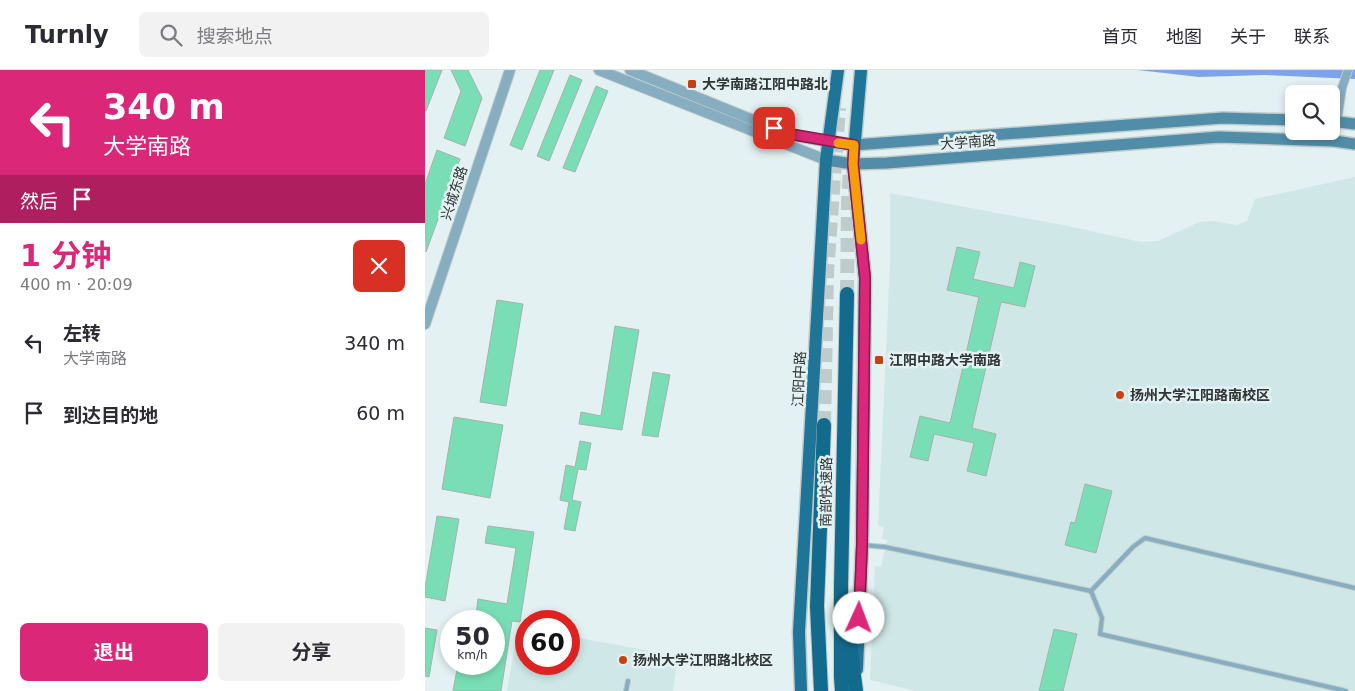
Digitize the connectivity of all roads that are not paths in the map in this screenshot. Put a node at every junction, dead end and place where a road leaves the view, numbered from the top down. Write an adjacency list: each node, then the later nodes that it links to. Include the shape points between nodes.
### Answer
1 (510, 70): 19 (street, 兴城东路)
2 (599, 70): 16 (street, 大学南路)
3 (630, 70): 13 (street, 大学南路, via 790,134)
4 (838, 70): 13 (main road, 江阳中路)
5 (861, 70): 15 (main road)
6 (1348, 70): 7 (street)
7 (1340, 96)
8 (1285, 120): 15 (main road, 大学南路, via 1223,118)
9 (1340, 123): 10 (main road)
10 (1355, 124)
11 (1285, 139): 17 (main road, 大学南路, via 1219,137)
12 (1334, 140): 14 (main road, 大学南路)
13 (829, 142): 15 (main road, 大学南路); 16 (main road, 江阳中路)
14 (1355, 144)
15 (854, 145): 17 (main road)
16 (826, 160): 17 (main road, 大学南路); 28 (main road, 江阳中路, via 799,632)
17 (853, 164): 22 (main road, via 865,278)
18 (847, 294): 21 (highway, 南部快速路)
19 (425, 324)
20 (824, 424): 25 (highway, 南部快速路)
21 (843, 445): 31 (highway, 南部快速路); 32 (highway, via 848,484 848,630)
22 (862, 545): 24 (lane, via 885,547); 32 (main road)
23 (1355, 588): 24 (lane, via 1145,538)
24 (1091, 591): 33 (lane, via 1102,618 1100,634)
25 (817, 606): 29 (highway, via 812,650); 30 (highway, 南部快速路)
26 (628, 681): 27 (lane)
27 (626, 691)
28 (801, 691)
29 (815, 691)
30 (821, 691)
31 (842, 691)
32 (857, 691)
33 (1346, 691)

